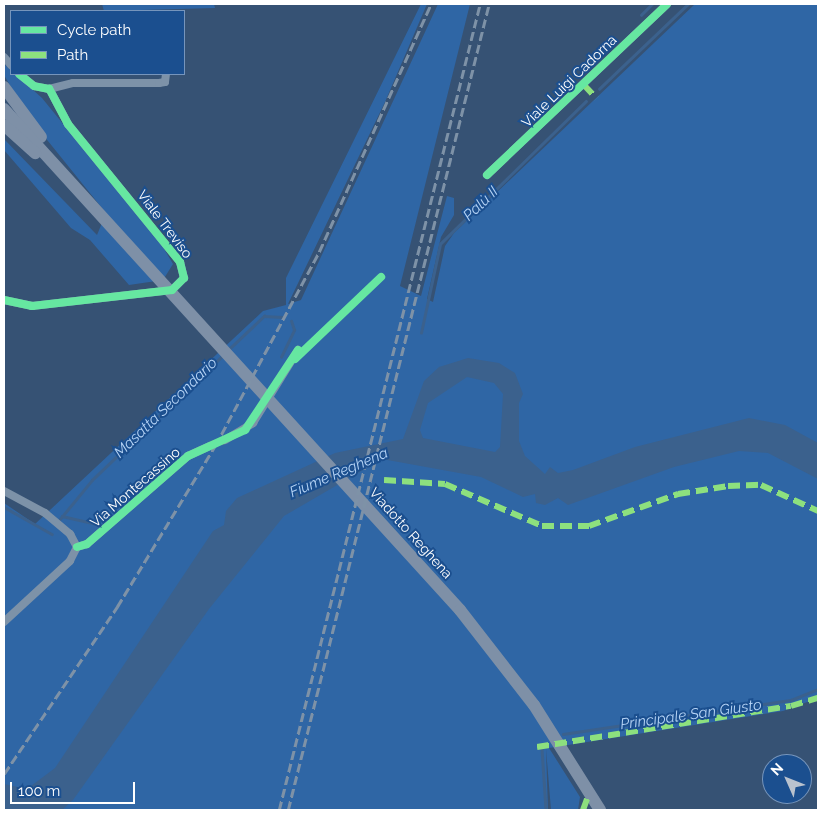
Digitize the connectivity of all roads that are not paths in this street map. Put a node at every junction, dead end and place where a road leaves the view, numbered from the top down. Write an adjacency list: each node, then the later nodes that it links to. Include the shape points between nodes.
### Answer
1 (667, 4): 8 (street, Viale Luigi Cadorna)
2 (20, 75): 5 (street, via 34,86)
3 (166, 75): 5 (street, via 165,82 74,83)
4 (4, 87): 9 (highway)
5 (49, 89): 10 (street, Viale Treviso, via 68,124 180,262 184,278 172,290 32,306)
6 (4, 109): 9 (highway)
7 (4, 125): 9 (highway, via 74,195)
8 (487, 176)
9 (101, 213): 17 (highway, Viadotto Reghena, via 460,610 534,705)
10 (4, 300)
11 (298, 350): 12 (street, via 253,423)
12 (225, 440)
13 (209, 446): 15 (street, Via Montecassino, via 188,456 87,544)
14 (4, 491): 15 (street, via 45,513 76,540)
15 (77, 547): 16 (street, Via Montecassino, via 70,560)
16 (4, 622)
17 (600, 810)

